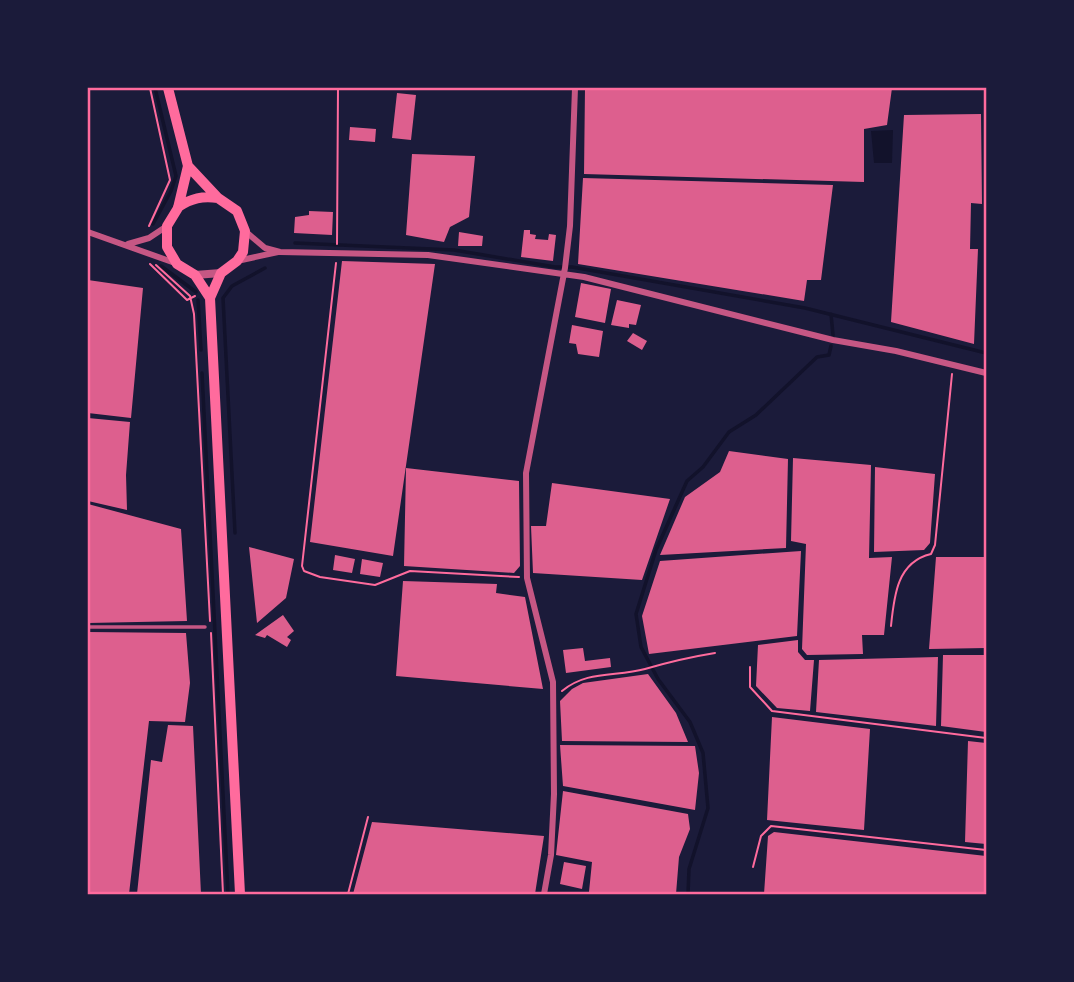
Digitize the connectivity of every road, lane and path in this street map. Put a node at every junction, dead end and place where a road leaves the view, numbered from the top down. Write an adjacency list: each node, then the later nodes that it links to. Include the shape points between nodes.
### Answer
1 (150, 88): 12 (path, via 170,180 150,219)
2 (168, 88): 5 (main road)
3 (338, 88): 11 (path)
4 (575, 88): 22 (street)
5 (188, 166): 6 (main road); 7 (main road)
6 (218, 198): 7 (main road, via 204,196); 9 (main road, via 237,211)
7 (177, 208): 8 (main road)
8 (167, 226): 12 (street); 19 (main road, via 167,247)
9 (246, 230): 15 (street, via 264,248); 18 (main road)
10 (88, 232): 13 (street)
11 (336, 237)
12 (149, 238): 13 (street)
13 (126, 244): 14 (street)
14 (144, 251): 17 (street); 23 (path, via 158,274 187,300)
15 (280, 252): 16 (street); 18 (street)
16 (337, 252): 22 (street, via 428,255); 27 (path, via 304,571 375,585 411,571)
17 (152, 253): 19 (street); 23 (path, via 158,271)
18 (237, 261): 20 (main road)
19 (177, 264): 21 (main road)
20 (220, 274): 21 (street); 24 (main road)
21 (195, 275): 24 (main road)
22 (564, 277): 25 (street, via 584,277); 27 (street, via 526,473)
23 (191, 298): 24 (path); 38 (path)
24 (210, 298): 39 (main road)
25 (953, 366): 26 (street); 29 (path, via 935,545 930,554 917,557 904,571 894,592)
26 (986, 373)
27 (527, 578): 33 (street)
28 (88, 626): 30 (lane)
29 (891, 626)
30 (205, 627)
31 (715, 653): 33 (path, via 582,677)
32 (750, 667): 34 (path, via 750,687 772,711)
33 (553, 698): 41 (street, via 554,806)
34 (986, 737)
35 (368, 817): 40 (path)
36 (986, 850): 37 (path, via 771,826 761,836)
37 (752, 867)
38 (223, 894)
39 (240, 894)
40 (348, 894)
41 (544, 894)

